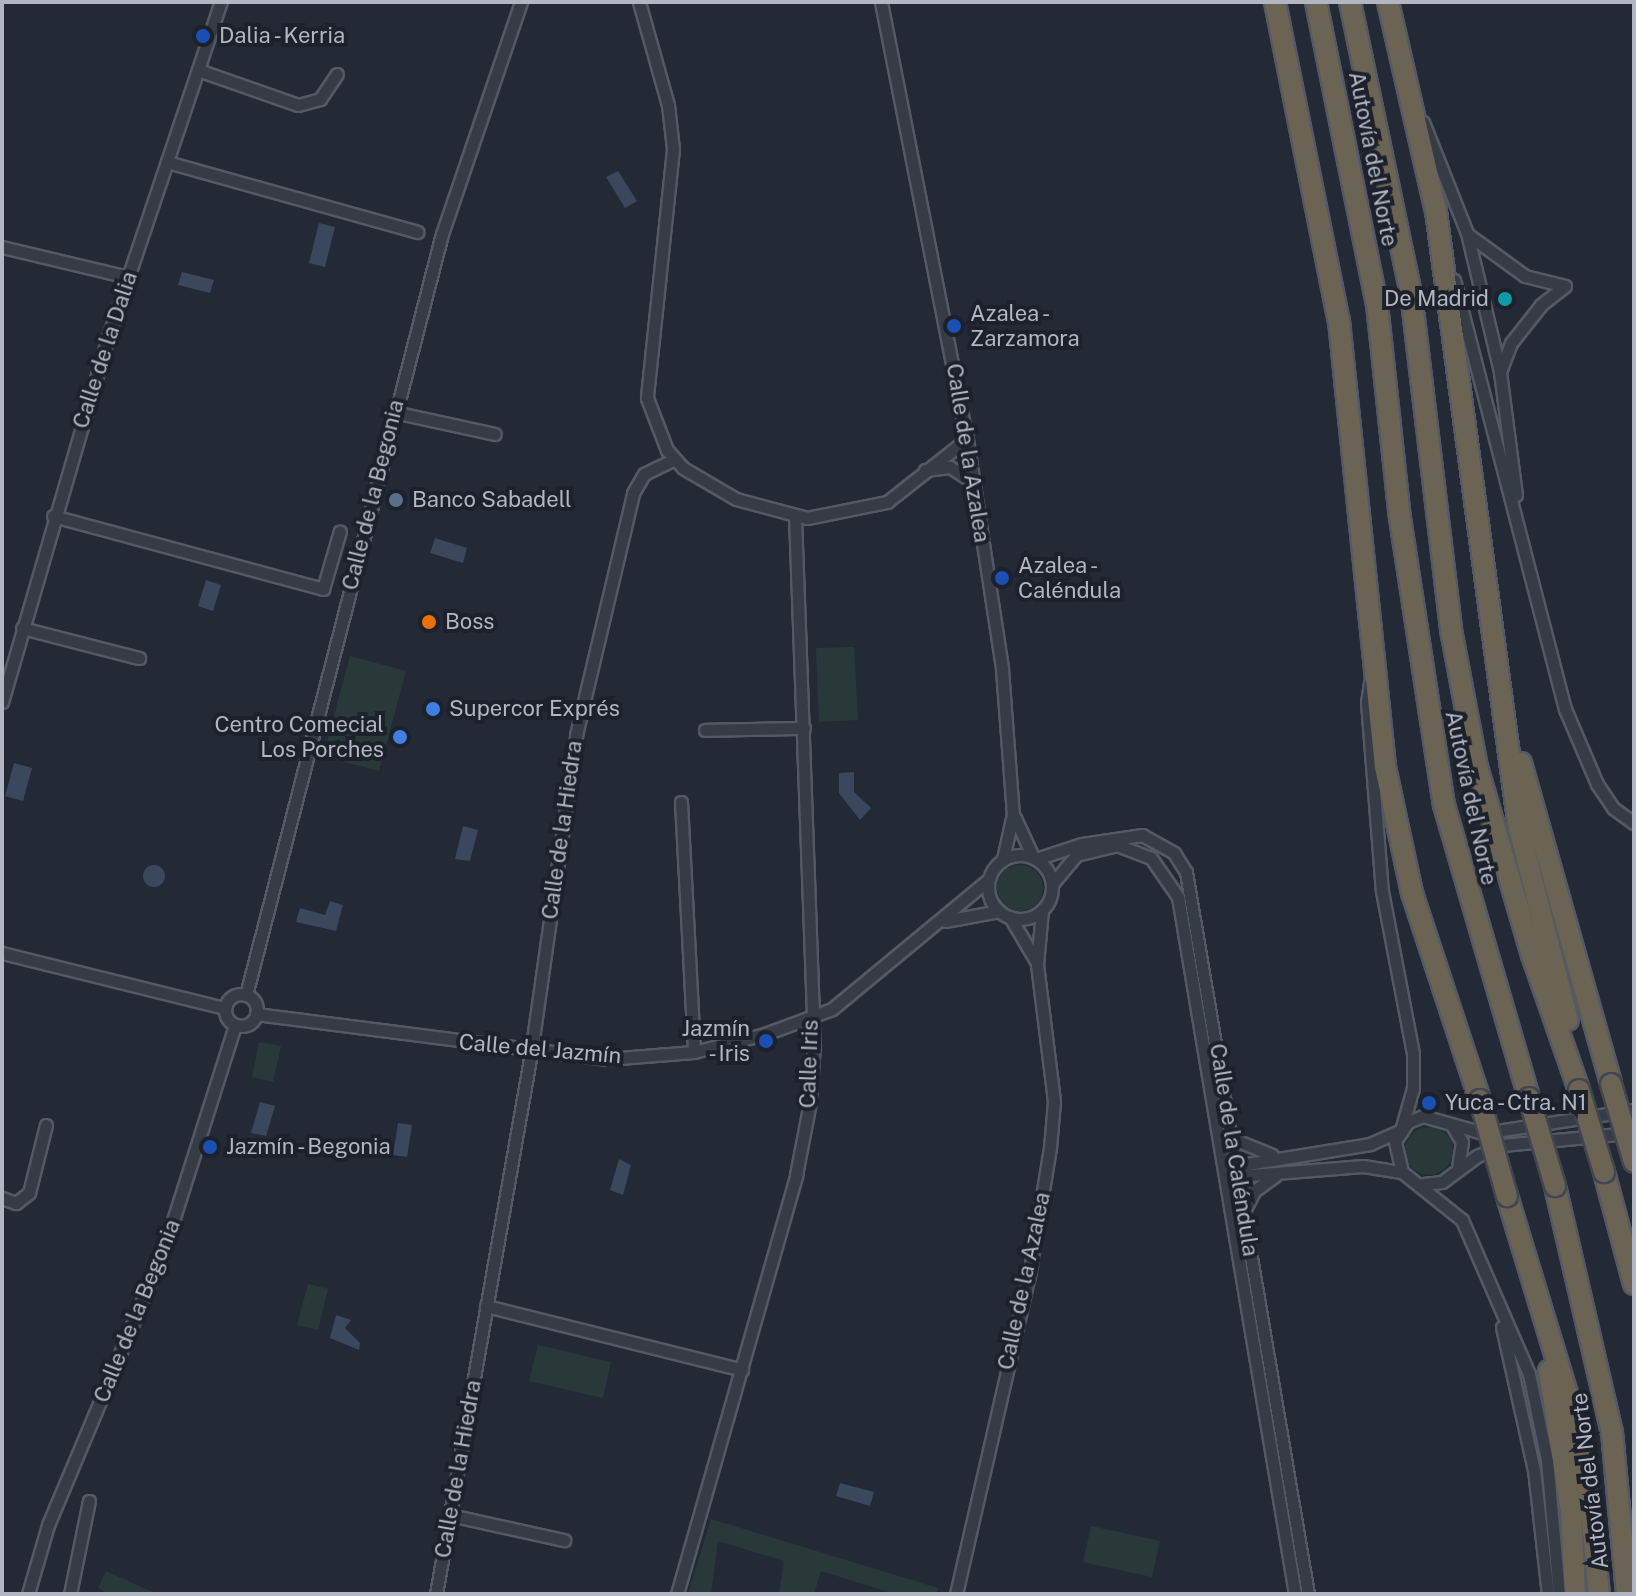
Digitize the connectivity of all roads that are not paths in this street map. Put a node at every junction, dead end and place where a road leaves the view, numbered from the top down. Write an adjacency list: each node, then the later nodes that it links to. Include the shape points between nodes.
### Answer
1 (221, 2): 10 (street, Calle de la Dalia)
2 (521, 2): 21 (street, Calle de la Begonia, via 442,234)
3 (639, 2): 24 (street, via 668,105 673,149 647,398 658,436)
4 (881, 2): 23 (street, Calle de la Azalea)
5 (1275, 2): 34 (highway, via 1339,321)
6 (1316, 2): 93 (highway, Autovía del Norte, bridge, via 1377,304 1400,518 1444,805 1555,1186 1612,1432)
7 (1350, 2): 57 (highway, Autovía del Norte, via 1411,293 1452,635 1477,767 1532,955)
8 (1381, 2): 13 (highway, via 1413,137)
9 (1388, 2): 12 (highway)
10 (198, 70): 11 (street, via 298,105 320,99); 14 (street, Calle de la Dalia)
11 (337, 74)
12 (1406, 82): 13 (highway); 17 (street)
13 (1422, 153): 15 (highway)
14 (167, 162): 16 (street); 19 (street, Calle de la Dalia)
15 (1436, 211): 30 (street); 31 (highway)
16 (417, 232)
17 (1467, 233): 20 (street); 20 (street, via 1525,276 1565,286 1541,305 1511,343)
18 (2, 247): 19 (street)
19 (128, 277): 27 (street, Calle de la Dalia)
20 (1500, 372): 30 (street)
21 (394, 412): 22 (street); 50 (street, Calle de la Begonia)
22 (495, 434)
23 (967, 439): 25 (street); 26 (street, Calle de la Azalea)
24 (675, 459): 28 (street, via 736,499); 56 (street, Calle de la Hiedra, via 644,474 633,493 576,735)
25 (925, 470): 26 (street, via 950,467); 28 (street, via 887,502 827,516)
26 (973, 482): 39 (street, Calle de la Azalea, via 1002,669)
27 (53, 516): 29 (street, via 323,589); 32 (street, Calle de la Dalia)
28 (795, 517): 36 (street, Calle Iris)
29 (340, 531)
30 (1521, 540): 40 (street, via 1565,709 1597,784 1613,808)
31 (1490, 626): 57 (highway, via 1519,828 1568,1020); 66 (highway, bridge, via 1534,822)
32 (22, 628): 33 (street); 35 (street, Calle de la Dalia)
33 (139, 658)
34 (1372, 666): 61 (street, via 1367,702 1382,891 1413,1054 1413,1088); 76 (highway, bridge, via 1385,767 1412,893)
35 (2, 702)
36 (804, 728): 37 (street); 53 (street, Calle Iris)
37 (705, 730)
38 (681, 802): 55 (street)
39 (1013, 814): 41 (street, Calle de la Azalea); 42 (street, Calle de la Azalea)
40 (1634, 823)
41 (1035, 858): 42 (street); 44 (street); 64 (street, Calle de la Caléndula, via 1142,835 1161,843 1181,863 1191,892)
42 (1003, 859): 43 (street)
43 (988, 880): 46 (street, via 990,898); 47 (street, Calle del Jazmín)
44 (1052, 884): 45 (street); 63 (street, Calle de la Caléndula, via 1076,855 1117,845 1151,858 1172,883 1182,910)
45 (1042, 910): 46 (street, via 1022,919); 49 (street, Calle de la Azalea)
46 (1004, 914): 47 (street, Calle del Jazmín, via 964,914); 49 (street, Calle de la Azalea)
47 (934, 926): 53 (street, Calle del Jazmín, via 862,989)
48 (2, 953): 51 (street)
49 (1037, 965): 86 (street, Calle de la Azalea, via 1052,1071 1050,1148 1029,1276)
50 (246, 995): 51 (street, via 234,996); 52 (street, via 254,1001)
51 (225, 1008): 54 (street)
52 (256, 1014): 54 (street, via 250,1024); 56 (street, Calle del Jazmín)
53 (812, 1020): 55 (street, Calle del Jazmín); 78 (street, Calle Iris, via 807,1117)
54 (235, 1025): 82 (street, Calle de la Begonia, via 158,1263 48,1525)
55 (694, 1052): 56 (street, Calle del Jazmín, via 607,1059)
56 (531, 1053): 77 (street, Calle de la Hiedra)
57 (1578, 1084): 74 (highway, Autovía del Norte, bridge)
58 (1634, 1110): 60 (street, via 1483,1133)
59 (46, 1125): 72 (street, via 29,1193 16,1203)
60 (1453, 1126): 61 (street, via 1431,1116); 67 (street, via 1463,1150)
61 (1400, 1129): 65 (street, via 1370,1144); 69 (street, via 1394,1152)
62 (1634, 1132): 67 (street, via 1502,1145)
63 (1219, 1137): 68 (street); 73 (street, Calle de la Caléndula)
64 (1233, 1139): 65 (street); 68 (street, Calle de la Caléndula)
65 (1277, 1156): 68 (street)
66 (1634, 1162)
67 (1458, 1168): 71 (street, via 1442,1182)
68 (1237, 1172): 70 (street); 73 (street, Calle de la Caléndula)
69 (1402, 1172): 70 (street, via 1373,1166); 71 (street)
70 (1278, 1174): 73 (street, via 1254,1191)
71 (1422, 1184): 75 (street, via 1462,1220)
72 (2, 1198)
73 (1238, 1215): 87 (street, Calle de la Caléndula); 88 (street, Calle de la Caléndula)
74 (1634, 1284)
75 (1492, 1288): 89 (street, via 1534,1470); 90 (street, via 1529,1374 1547,1460)
76 (1536, 1292): 91 (highway, via 1571,1511); 92 (highway, via 1567,1394 1592,1523)
77 (486, 1306): 78 (street); 80 (street, Calle de la Hiedra)
78 (742, 1370): 85 (street, Calle Iris)
79 (89, 1501): 83 (street)
80 (450, 1515): 81 (street); 84 (street, Calle de la Hiedra)
81 (564, 1540)
82 (28, 1594)
83 (70, 1594)
84 (436, 1594)
85 (677, 1594)
86 (956, 1594)
87 (1295, 1594)
88 (1308, 1594)
89 (1548, 1594)
90 (1559, 1594)
91 (1575, 1594)
92 (1599, 1594)
93 (1627, 1594)

